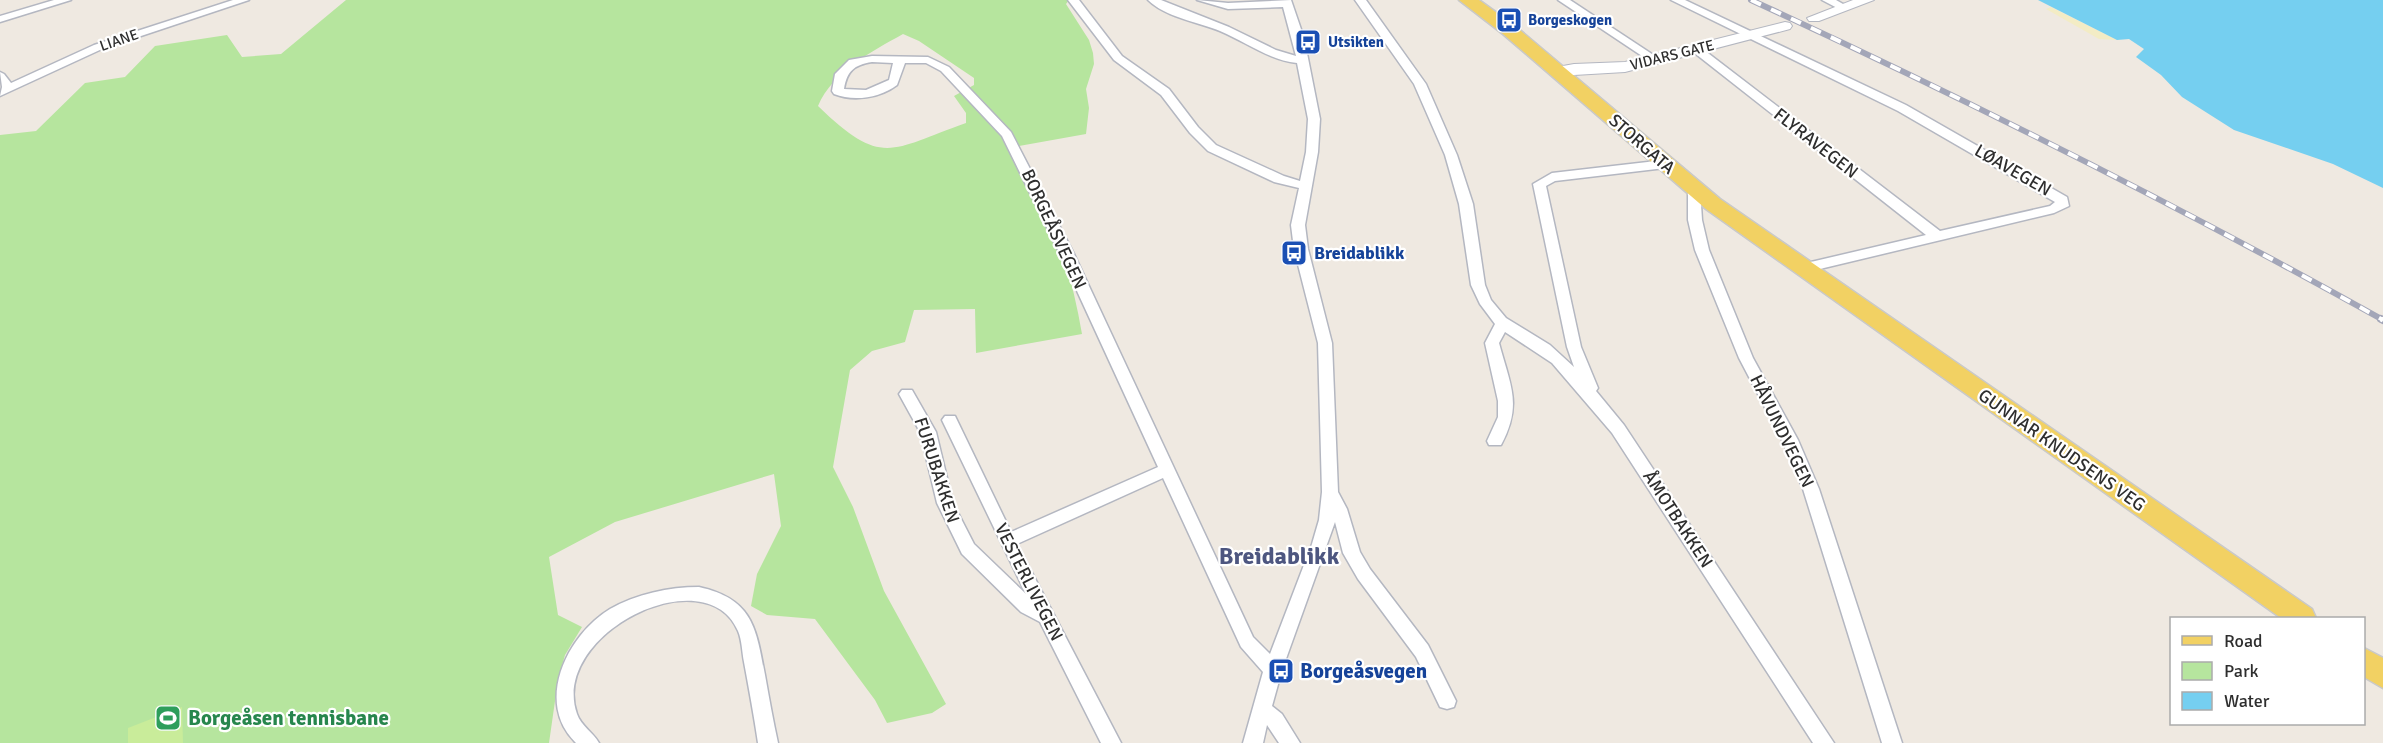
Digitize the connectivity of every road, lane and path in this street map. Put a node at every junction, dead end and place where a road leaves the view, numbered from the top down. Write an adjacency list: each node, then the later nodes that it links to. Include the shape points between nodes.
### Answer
1 (66, 0): 15 (street)
2 (244, 0): 24 (street, LIANE, via 98,47)
3 (1153, 0): 20 (street, via 1176,14 1228,31 1282,58)
4 (1202, 0): 12 (street, via 1228,6)
5 (1360, 0): 30 (street, ÅMOTBAKKEN, via 1425,95 1461,184 1478,285 1483,299)
6 (1468, 0): 22 (main road, STORGATA)
7 (1563, 0): 21 (street)
8 (1676, 0): 17 (street)
9 (1827, 0): 13 (street)
10 (1867, 0): 13 (street)
11 (1075, 1): 26 (street, via 1118,58 1165,92 1212,148 1279,179)
12 (1286, 2): 20 (street)
13 (1845, 8): 14 (street)
14 (1814, 18)
15 (0, 19)
16 (1785, 26): 17 (street, VIDARS GATE)
17 (1753, 34): 18 (street, VIDARS GATE); 28 (street, LØAVEGEN, via 1902,108 2062,200 2062,206 2054,209)
18 (1696, 49): 21 (street, VIDARS GATE); 28 (street, FLYRAVEGEN)
19 (900, 59): 35 (street, BORGEÅSVEGEN, via 938,63 1012,142)
20 (1302, 60): 26 (street, via 1314,119)
21 (1655, 60): 22 (street, VIDARS GATE, via 1616,68 1573,67)
22 (1557, 71): 25 (main road, STORGATA)
23 (0, 76): 24 (street)
24 (4, 90)
25 (1665, 164): 27 (main road, STORGATA); 32 (street, via 1552,177 1539,184 1574,347)
26 (1305, 186): 36 (street, via 1298,225 1325,343)
27 (1694, 189): 29 (main road, STORGATA); 51 (street, HÅVUNDVEGEN, via 1695,220 1702,250 1746,358 1804,471)
28 (1937, 236): 29 (street, LØAVEGEN)
29 (1812, 275): 39 (main road, GUNNAR KNUDSENS VEG)
30 (1502, 324): 32 (street, ÅMOTBAKKEN, via 1555,358); 34 (street, via 1492,343 1506,417)
31 (907, 394): 38 (street, FURUBAKKEN, via 928,432 945,503 968,549 1027,607)
32 (1593, 397): 50 (street, ÅMOTBAKKEN, via 1644,465)
33 (950, 420): 37 (street, VESTERLIVEGEN)
34 (1495, 441)
35 (1166, 470): 37 (street); 41 (street, BORGEÅSVEGEN, via 1247,642)
36 (1330, 492): 41 (street, via 1320,544); 43 (street, via 1364,574 1422,651)
37 (1007, 541): 38 (street, VESTERLIVEGEN)
38 (1047, 617): 47 (street, VESTERLIVEGEN)
39 (2301, 617)
40 (2365, 662): 42 (main road)
41 (1273, 670): 44 (street)
42 (2383, 675)
43 (1447, 701)
44 (1262, 709): 48 (street); 49 (street, via 1275,720)
45 (589, 743): 46 (street, via 569,723 565,706 568,675 578,653 609,618 639,604 687,595 709,596 727,605 747,630)
46 (768, 743)
47 (1111, 743)
48 (1253, 743)
49 (1290, 743)
50 (1824, 743)
51 (1892, 743)

